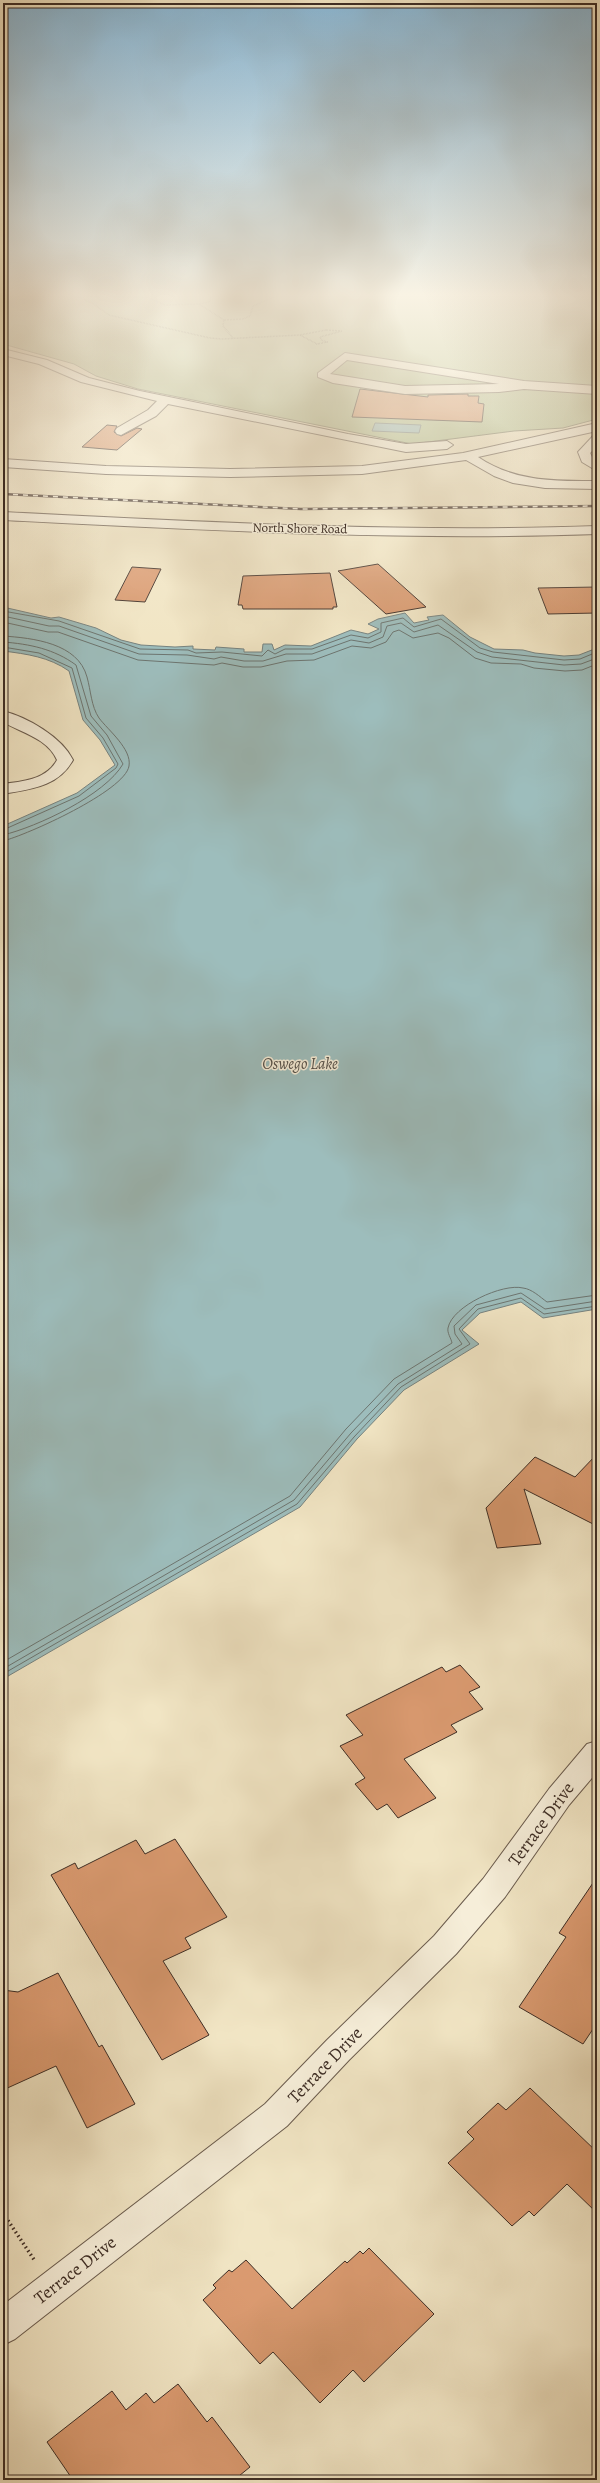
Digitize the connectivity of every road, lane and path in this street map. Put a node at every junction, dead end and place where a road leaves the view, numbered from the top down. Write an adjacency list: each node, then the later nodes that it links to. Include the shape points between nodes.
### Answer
1 (156, 409): 3 (street)
2 (207, 409): 7 (street, via 393,447 424,448)
3 (121, 430)
4 (597, 430): 5 (street); 10 (street, via 584,452 586,459)
5 (556, 436): 6 (street, via 536,433); 8 (street)
6 (483, 440)
7 (461, 443)
8 (468, 456): 9 (street, via 397,466 292,473 106,470); 11 (street, via 484,468 510,479 543,484)
9 (3, 463)
10 (597, 466)
11 (597, 485)
12 (6, 517): 13 (street, North Shore Road, via 202,526 513,533)
13 (597, 530)
14 (3, 716): 15 (street, via 45,737 59,749 65,760 62,768 40,782)
15 (3, 789)
16 (597, 1752): 18 (street, Terrace Drive, via 559,1797 494,1888 445,1946 338,2050 276,2115)
17 (3, 2213): 18 (path)
18 (53, 2288): 19 (street, Terrace Drive)
19 (3, 2326)

